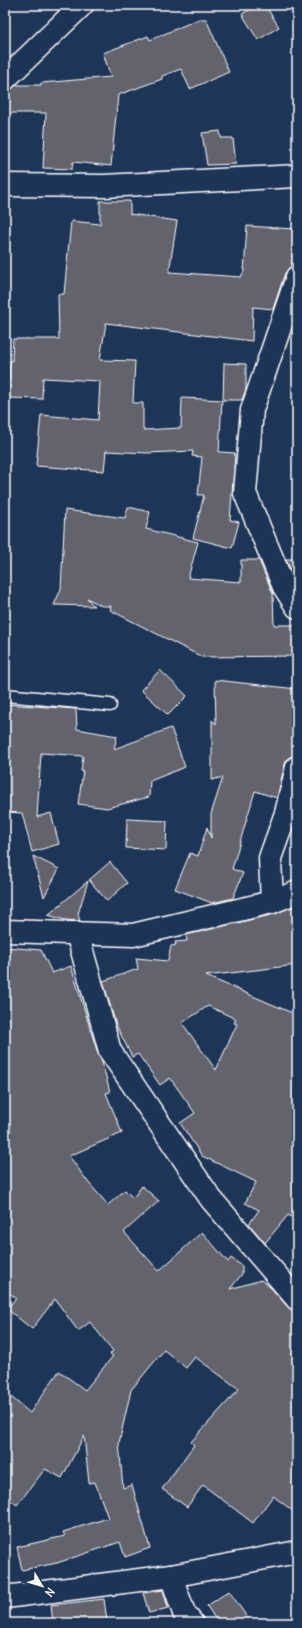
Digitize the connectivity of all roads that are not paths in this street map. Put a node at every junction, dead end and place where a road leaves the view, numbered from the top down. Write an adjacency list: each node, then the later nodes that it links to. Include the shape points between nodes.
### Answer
1 (82, 5): 2 (street)
2 (5, 79)
3 (297, 176): 4 (street, via 104,186)
4 (5, 185)
5 (297, 277): 6 (street, via 252,410 245,493 284,587)
6 (297, 607)
7 (5, 695): 8 (lane)
8 (110, 705)
9 (297, 767): 11 (street, via 286,813 270,858)
10 (297, 892): 11 (street)
11 (272, 902): 13 (street, via 133,935)
12 (5, 931): 13 (street)
13 (77, 933): 14 (street, via 110,1051 211,1199)
14 (297, 1299)
15 (297, 1552): 16 (street)
16 (171, 1576): 17 (street); 18 (street, via 184,1613)
17 (5, 1597)
18 (192, 1623)

